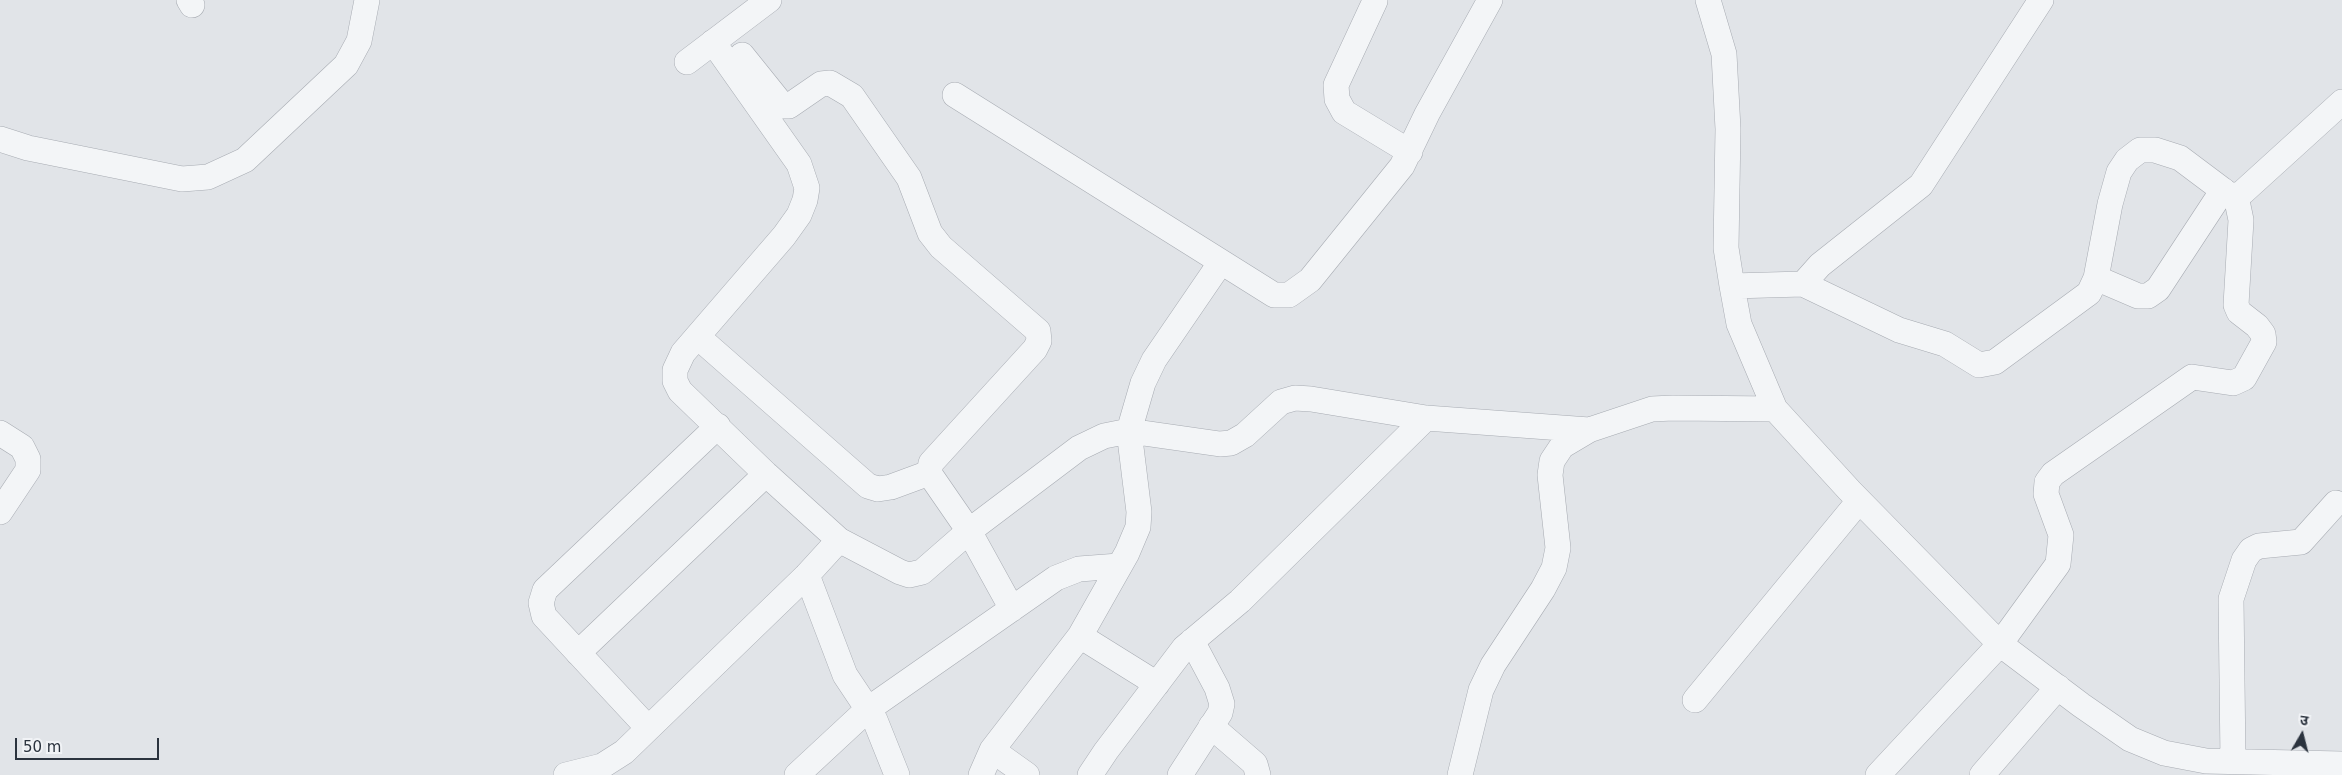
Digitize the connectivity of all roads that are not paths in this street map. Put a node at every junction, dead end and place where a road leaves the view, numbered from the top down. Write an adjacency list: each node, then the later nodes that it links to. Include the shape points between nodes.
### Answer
1 (367, 0): 11 (street, via 359,41 346,64 245,160 208,178 182,179 28,148)
2 (769, 0): 7 (street)
3 (1375, 0): 12 (street, via 1336,85 1336,98 1344,112)
4 (1490, 0): 12 (street, via 1427,114)
5 (1708, 0): 17 (street, via 1724,54 1728,129 1726,248)
6 (2041, 0): 16 (street, via 1921,185 1820,265)
7 (720, 37): 8 (street); 18 (street, via 799,164 807,188 799,215 784,236); 25 (street, via 783,106 789,106 821,84 830,82 852,96 910,178 930,233 941,247 1038,331 1039,341 1035,350 931,464)
8 (687, 62)
9 (955, 95): 14 (street)
10 (2342, 102): 13 (street, via 2243,192)
11 (0, 139)
12 (1410, 152): 14 (street, via 1310,280 1289,295 1274,295)
13 (2229, 193): 15 (street, via 2158,289 2148,296 2138,296); 15 (street, via 2180,158 2154,150 2140,150 2119,172); 37 (street, via 2241,220 2236,305 2239,312 2257,326 2264,342 2244,378 2233,383 2192,377 2046,482 2046,494 2061,535 2058,564)
14 (1221, 262): 23 (street, via 1154,360)
15 (2096, 278): 16 (street, via 2089,292 2078,302 1995,362 1978,365 1945,344 1899,330)
16 (1803, 284): 17 (street)
17 (1732, 286): 19 (street, via 1739,324)
18 (698, 337): 21 (street, via 683,353 675,370 675,381 680,391); 25 (street, via 868,486 878,489 892,487)
19 (1775, 409): 22 (street, via 1652,410); 27 (street)
20 (1426, 418): 22 (street); 23 (street, via 1295,398 1281,402 1245,435 1230,443); 36 (street, via 1240,601)
21 (718, 426): 26 (street); 38 (street, via 545,590 541,603 544,616)
22 (1589, 430): 56 (street, via 1562,446 1552,461 1550,474 1558,548 1554,568 1493,665 1481,690)
23 (1128, 431): 30 (street, via 1104,436 1079,448); 32 (street, via 1139,512 1138,527)
24 (0, 433): 29 (street, via 22,447 28,459 28,470)
25 (929, 473): 30 (street)
26 (766, 474): 31 (street); 38 (street)
27 (1859, 501): 37 (street); 41 (street)
28 (2336, 504): 47 (street, via 2301,542 2259,546 2251,550 2244,560 2231,599)
29 (0, 512)
30 (969, 531): 31 (street, via 922,572 909,575); 34 (street)
31 (839, 540): 33 (street)
32 (1119, 566): 34 (street, via 1067,572); 35 (street)
33 (807, 574): 42 (street, via 845,675); 44 (street)
34 (1012, 609): 42 (street)
35 (1080, 636): 39 (street); 45 (street)
36 (1192, 642): 39 (street); 43 (street, via 1222,704)
37 (2000, 644): 40 (street); 57 (street)
38 (578, 653): 44 (street)
39 (1157, 684): 53 (street)
40 (2058, 687): 47 (street, via 2130,739 2164,753); 58 (street)
41 (1695, 700)
42 (867, 710): 49 (street); 50 (street, via 875,720)
43 (1211, 726): 54 (street); 55 (street, via 1255,764)
44 (648, 728): 48 (street, via 624,752 602,766)
45 (992, 750): 51 (street); 52 (street)
46 (2342, 764): 47 (street)
47 (2219, 766)
48 (566, 775)
49 (797, 775)
50 (897, 775)
51 (981, 775)
52 (1027, 775)
53 (1090, 775)
54 (1180, 775)
55 (1258, 775)
56 (1460, 775)
57 (1878, 775)
58 (1982, 775)

